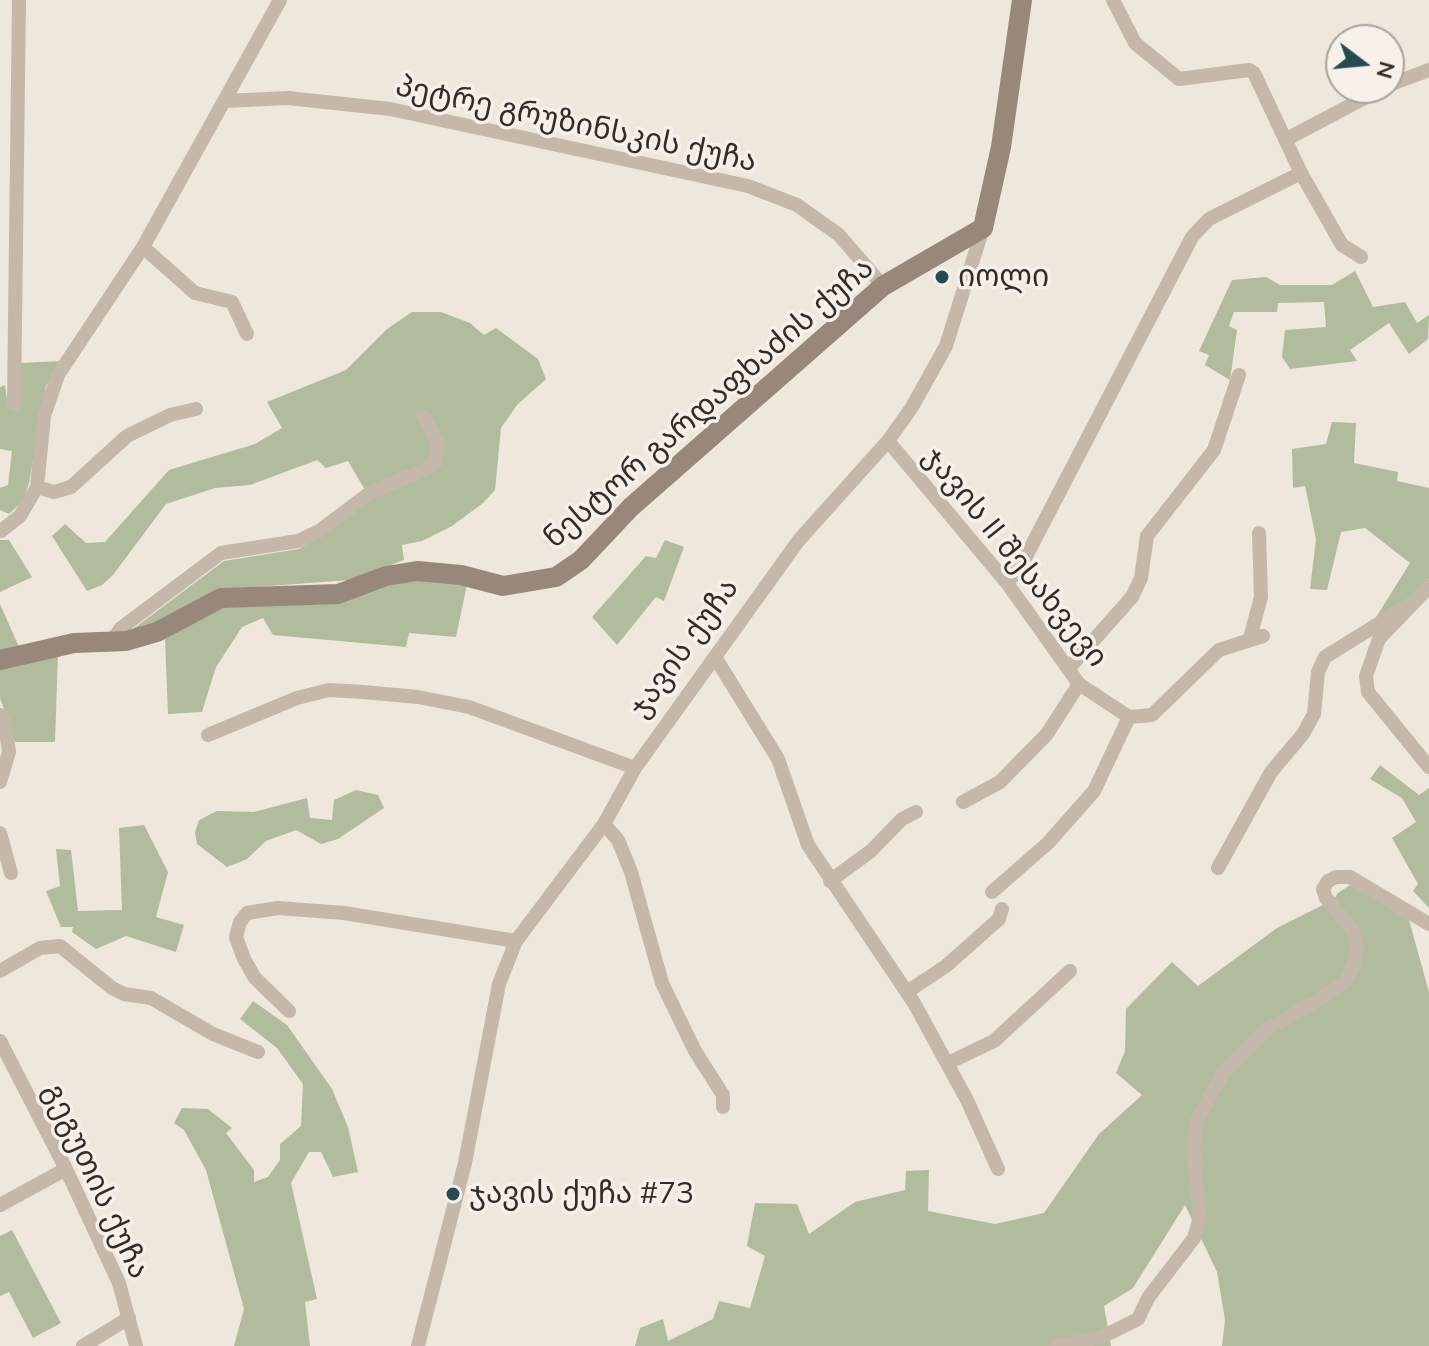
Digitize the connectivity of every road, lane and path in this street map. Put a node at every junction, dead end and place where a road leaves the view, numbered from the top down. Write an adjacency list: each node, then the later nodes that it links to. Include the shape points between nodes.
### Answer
1 (19, 0): 11 (street)
2 (280, 0): 7 (street)
3 (1022, 0): 12 (street, ჯავის ქუჩა, via 1001,147)
4 (1113, 0): 9 (street, via 1135,43 1179,79 1254,73)
5 (1429, 70): 6 (street)
6 (1405, 79)
7 (224, 101): 13 (street); 15 (street, პეტრე გრუზინსკის ქუჩა, via 288,98 390,109 748,186 797,205 839,235)
8 (1353, 104): 9 (street)
9 (1287, 139): 10 (street)
10 (1301, 173): 14 (street, via 1342,245); 25 (street, via 1209,219 1192,237 1021,566)
11 (7, 174): 18 (street)
12 (983, 228): 15 (street, ნესტორ გარდაფხაძის ქუჩა); 21 (street, ჯავის ქუჩა, via 946,346)
13 (143, 247): 16 (street, via 185,286 232,302); 22 (street, via 58,375 44,416)
14 (1361, 257)
15 (883, 286): 28 (street, ნესტორ გარდაფხაძის ქუჩა, via 556,577 503,586 417,571 338,594 221,598 157,632)
16 (247, 334)
17 (1239, 375): 31 (street, via 1214,450 1147,536 1141,578 1132,597)
18 (14, 404)
19 (196, 409): 22 (street, via 127,436 71,487 54,492)
20 (423, 416): 28 (street, via 439,443 436,462 427,469 371,492 298,541 221,553 121,628)
21 (888, 441): 25 (street, ჯავის II შესახვევი); 29 (street, ჯავის ქუჩა, via 799,540)
22 (37, 487): 23 (street, via 20,516)
23 (1, 531)
24 (1259, 533): 34 (street, via 1256,637 1219,650 1152,715)
25 (1007, 583): 31 (street, ჯავის II შესახვევი)
26 (1429, 587): 27 (street)
27 (1409, 605): 36 (street, via 1379,639 1366,676 1368,692); 43 (street, via 1325,657 1318,672 1314,714 1271,772)
28 (111, 642): 30 (street, ნესტორ გარდაფხაძის ქუჩა, via 74,643)
29 (715, 657): 37 (street, ჯავის ქუჩა); 45 (street, via 778,759 808,845)
30 (0, 660)
31 (1068, 669): 32 (street, ჯავის II შესახვევი)
32 (1079, 684): 34 (street, ჯავის II შესახვევი); 39 (street, via 1047,734 1000,782)
33 (0, 715): 38 (street, via 9,752)
34 (1129, 717): 46 (street, via 1094,791 1048,843)
35 (208, 735): 37 (street, via 297,698 329,690 363,692 469,707)
36 (1429, 767)
37 (635, 768): 41 (street, ჯავის ქუჩა)
38 (0, 782)
39 (963, 802)
40 (916, 812): 45 (street)
41 (604, 824): 49 (street, ჯავის ქუჩა); 57 (street, via 618,840 631,872 662,983 723,1095)
42 (0, 833): 44 (street)
43 (1218, 868)
44 (11, 873)
45 (830, 881): 52 (street)
46 (992, 892)
47 (1002, 909): 52 (street, via 999,919 946,966)
48 (1429, 924): 65 (street, via 1350,877 1328,881 1323,889 1326,898 1352,929 1357,947 1345,981 1267,1029 1223,1072 1197,1121 1193,1148 1200,1217 1194,1238 1138,1319 1102,1337)
49 (516, 941): 53 (street, via 344,913 278,908 247,913 236,937 244,959 255,978); 64 (street, ჯავის ქუჩა, via 499,984 465,1163)
50 (0, 971): 55 (street, via 40,948 60,946 112,988 160,1002 213,1034)
51 (1070, 971): 56 (street, via 994,1041)
52 (907, 992): 56 (street)
53 (289, 1011)
54 (0, 1041): 58 (street, გეგუთის ქუჩა)
55 (258, 1052)
56 (948, 1063): 59 (street)
57 (723, 1107)
58 (66, 1169): 60 (street); 61 (street, გეგუთის ქუჩა, via 119,1283)
59 (998, 1169)
60 (0, 1205)
61 (129, 1318): 62 (street); 63 (street, გეგუთის ქუჩა)
62 (83, 1346)
63 (136, 1346)
64 (418, 1346)
65 (1057, 1346)

